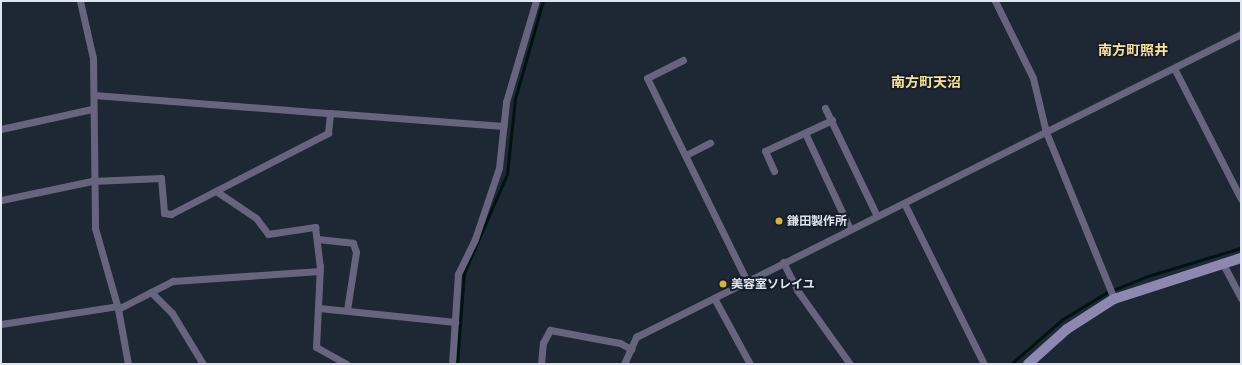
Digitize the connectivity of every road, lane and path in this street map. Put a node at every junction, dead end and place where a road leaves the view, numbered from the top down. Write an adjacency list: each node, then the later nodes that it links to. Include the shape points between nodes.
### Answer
1 (80, 1): 7 (street, via 93,58)
2 (536, 1): 12 (street, via 506,102)
3 (995, 1): 15 (street, via 1033,78)
4 (1241, 34): 6 (street)
5 (683, 60): 17 (street, via 647,78)
6 (1174, 68): 15 (street); 21 (street)
7 (94, 95): 9 (street); 10 (street)
8 (825, 108): 11 (street)
9 (92, 109): 13 (street); 19 (street)
10 (330, 113): 12 (street); 20 (street, via 328,133)
11 (832, 120): 14 (street); 24 (street)
12 (504, 126): 39 (street, via 494,184 458,274)
13 (1, 128)
14 (805, 132): 18 (street, via 765,151); 25 (street)
15 (1046, 132): 23 (street); 33 (street)
16 (710, 143): 17 (street)
17 (686, 155): 31 (street)
18 (774, 171)
19 (92, 181): 20 (street, via 161,178 164,213 171,214); 22 (street); 36 (street, via 98,247)
20 (216, 191): 26 (street, via 256,218 268,234 315,227)
21 (1241, 199)
22 (1, 200)
23 (904, 203): 24 (street); 50 (street)
24 (877, 216): 25 (street)
25 (850, 229): 28 (street)
26 (318, 239): 30 (street); 38 (street, via 353,243 356,252)
27 (1241, 258): 29 (street)
28 (783, 262): 31 (street); 49 (street, via 797,290)
29 (1222, 262): 33 (street); 35 (street)
30 (320, 271): 32 (street, via 173,281); 37 (street)
31 (747, 281): 34 (street)
32 (151, 292): 36 (street); 43 (street, via 172,313)
33 (1112, 294): 51 (street)
34 (714, 298): 41 (street, via 636,337); 48 (street)
35 (1241, 298)
36 (118, 307): 40 (street); 42 (street)
37 (319, 308): 38 (street); 44 (street, via 316,347)
38 (347, 310): 39 (street)
39 (455, 322): 45 (street)
40 (1, 324)
41 (631, 349): 46 (street, via 620,342 550,330 543,343); 47 (street)
42 (128, 364)
43 (203, 364)
44 (346, 364)
45 (452, 364)
46 (541, 364)
47 (624, 364)
48 (750, 364)
49 (850, 364)
50 (984, 364)
51 (1028, 364)

